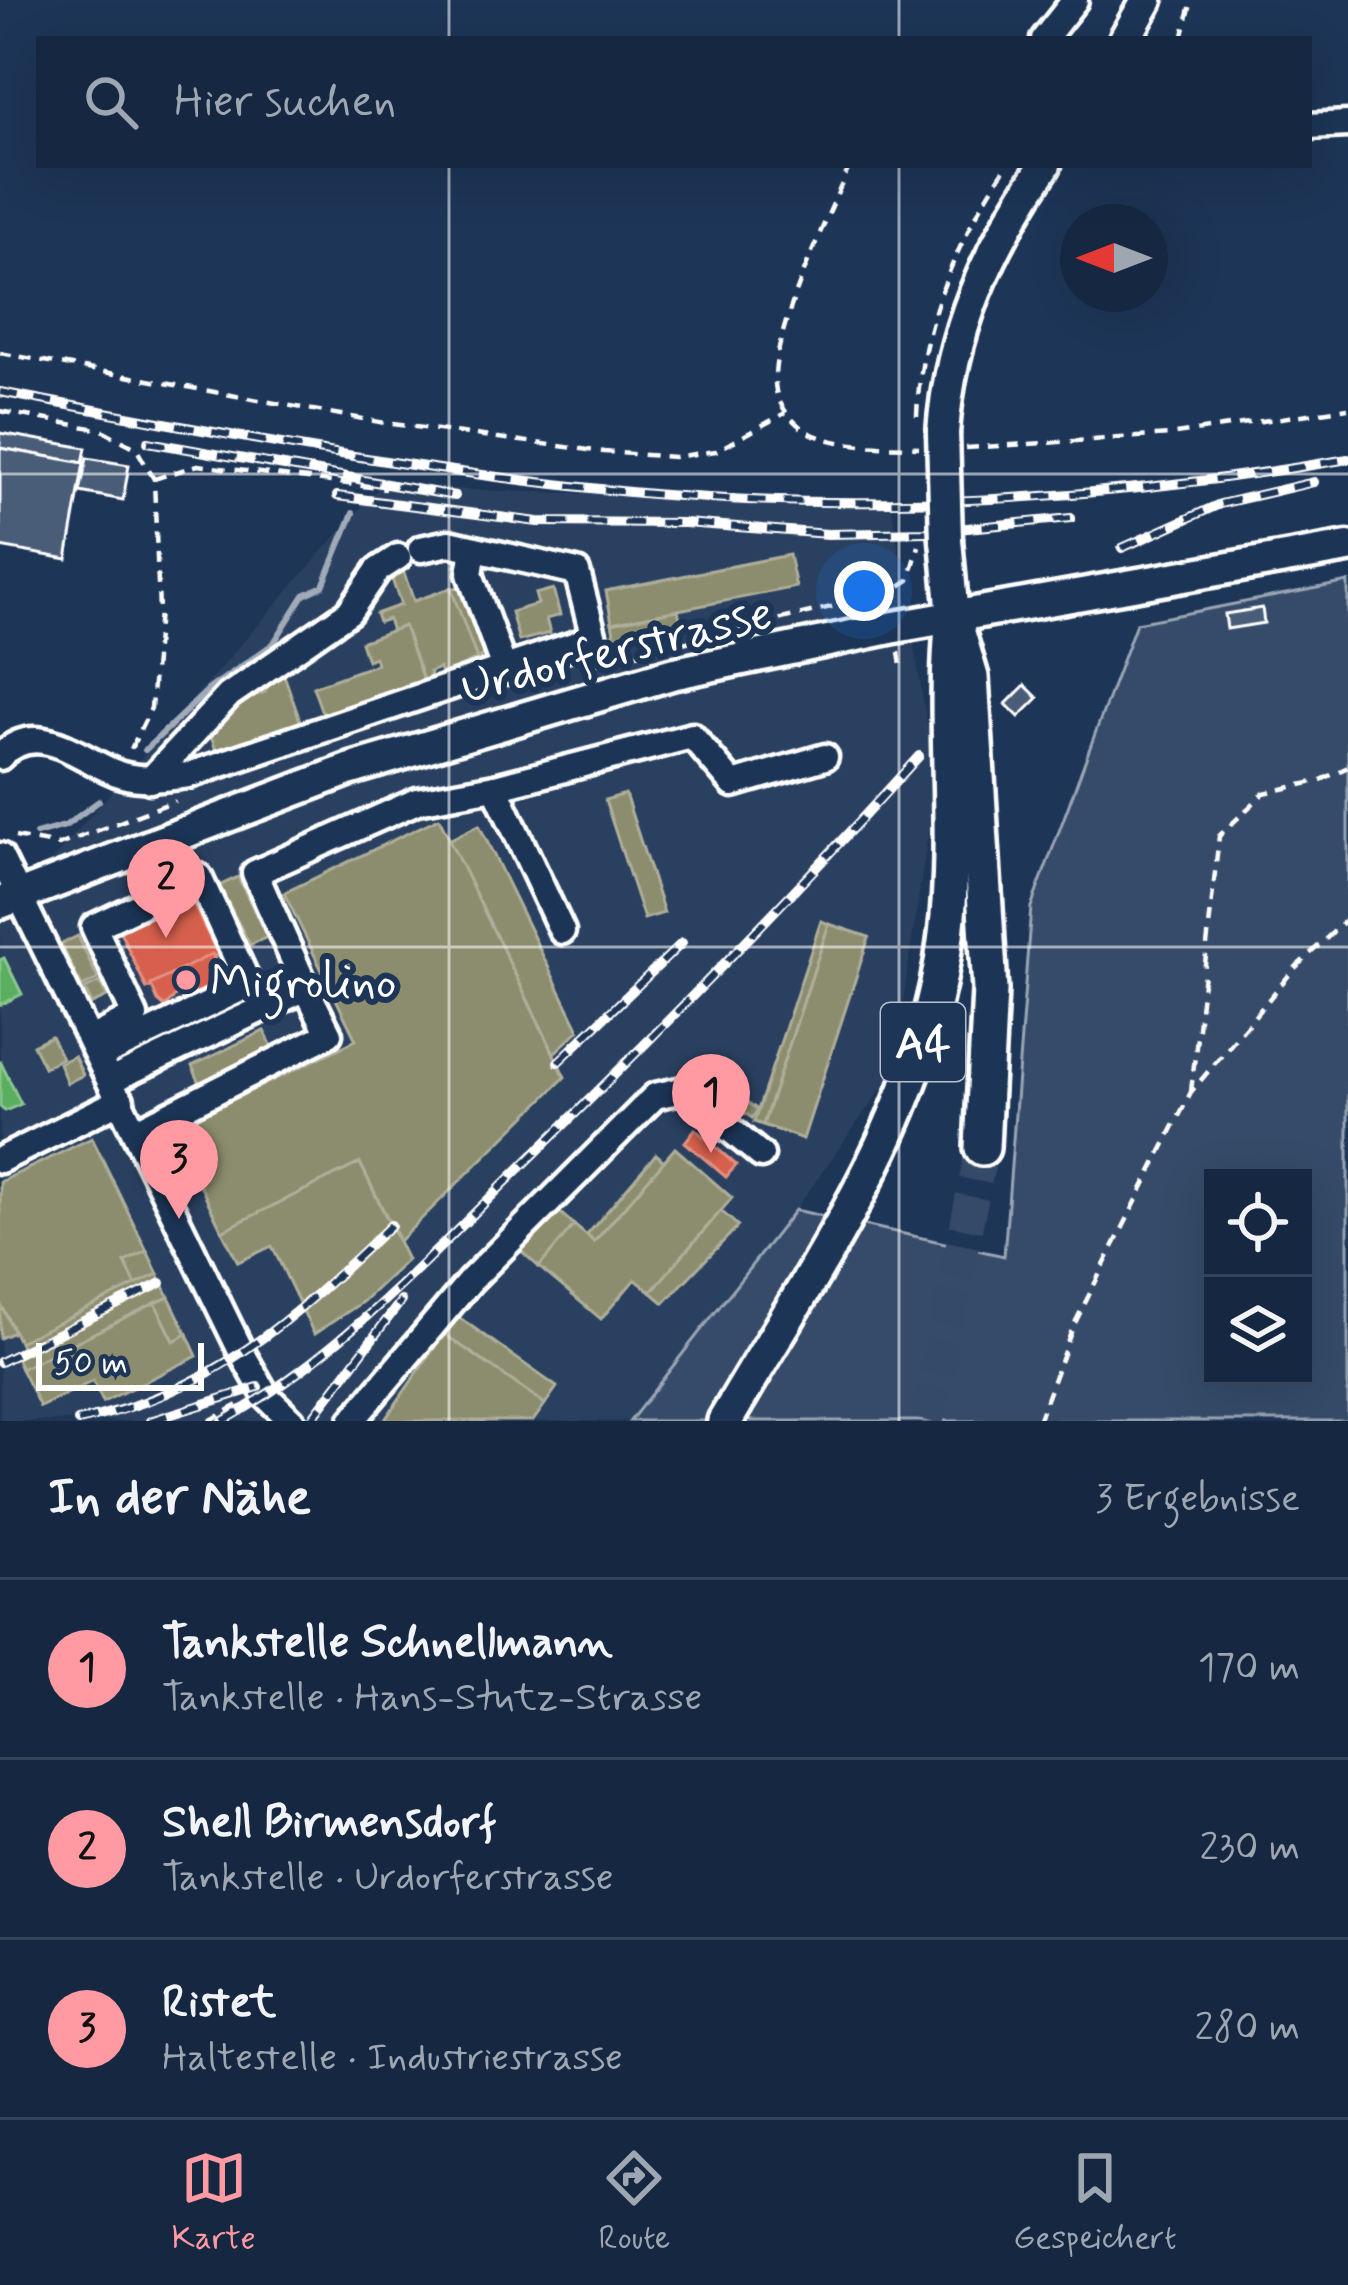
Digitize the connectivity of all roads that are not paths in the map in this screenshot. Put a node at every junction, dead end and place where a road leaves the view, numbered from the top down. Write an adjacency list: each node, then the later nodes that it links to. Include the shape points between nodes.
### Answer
1 (1075, 0): 3 (street)
2 (1147, 0): 4 (main road)
3 (1046, 36)
4 (1127, 36)
5 (1348, 124): 6 (street)
6 (1312, 126)
7 (1043, 168): 10 (main road, bridge, via 966,305 946,382 933,540)
8 (1348, 547): 10 (main road, Urdorferstrasse)
9 (474, 549): 11 (street, via 470,574); 11 (street, via 577,572 593,638); 14 (street, via 449,543 378,570 349,612 229,695)
10 (953, 617): 17 (main road, Urdorferstrasse, via 671,674 530,713 269,798); 23 (highway, A4, via 971,676 990,990); 28 (highway, A4, via 946,678 951,884 918,1060 875,1158)
11 (506, 670): 14 (street, via 190,775)
12 (825, 757): 15 (street, via 733,784 692,736)
13 (0, 758): 14 (street, via 10,746 40,740)
14 (150, 780)
15 (495, 787): 18 (street); 19 (street, via 417,801 255,873)
16 (0, 856): 17 (street)
17 (9, 899): 20 (street)
18 (562, 931)
19 (306, 988): 21 (street); 22 (street, via 329,1034)
20 (96, 1048): 20 (street, via 250,985 199,877 94,927 135,1016); 21 (street)
21 (116, 1090): 22 (street); 25 (street)
22 (136, 1131): 26 (street, via 265,1394)
23 (982, 1148)
24 (760, 1155): 27 (street, via 682,1090 655,1096 470,1281)
25 (0, 1160)
26 (292, 1421)
27 (352, 1421)
28 (725, 1421)

